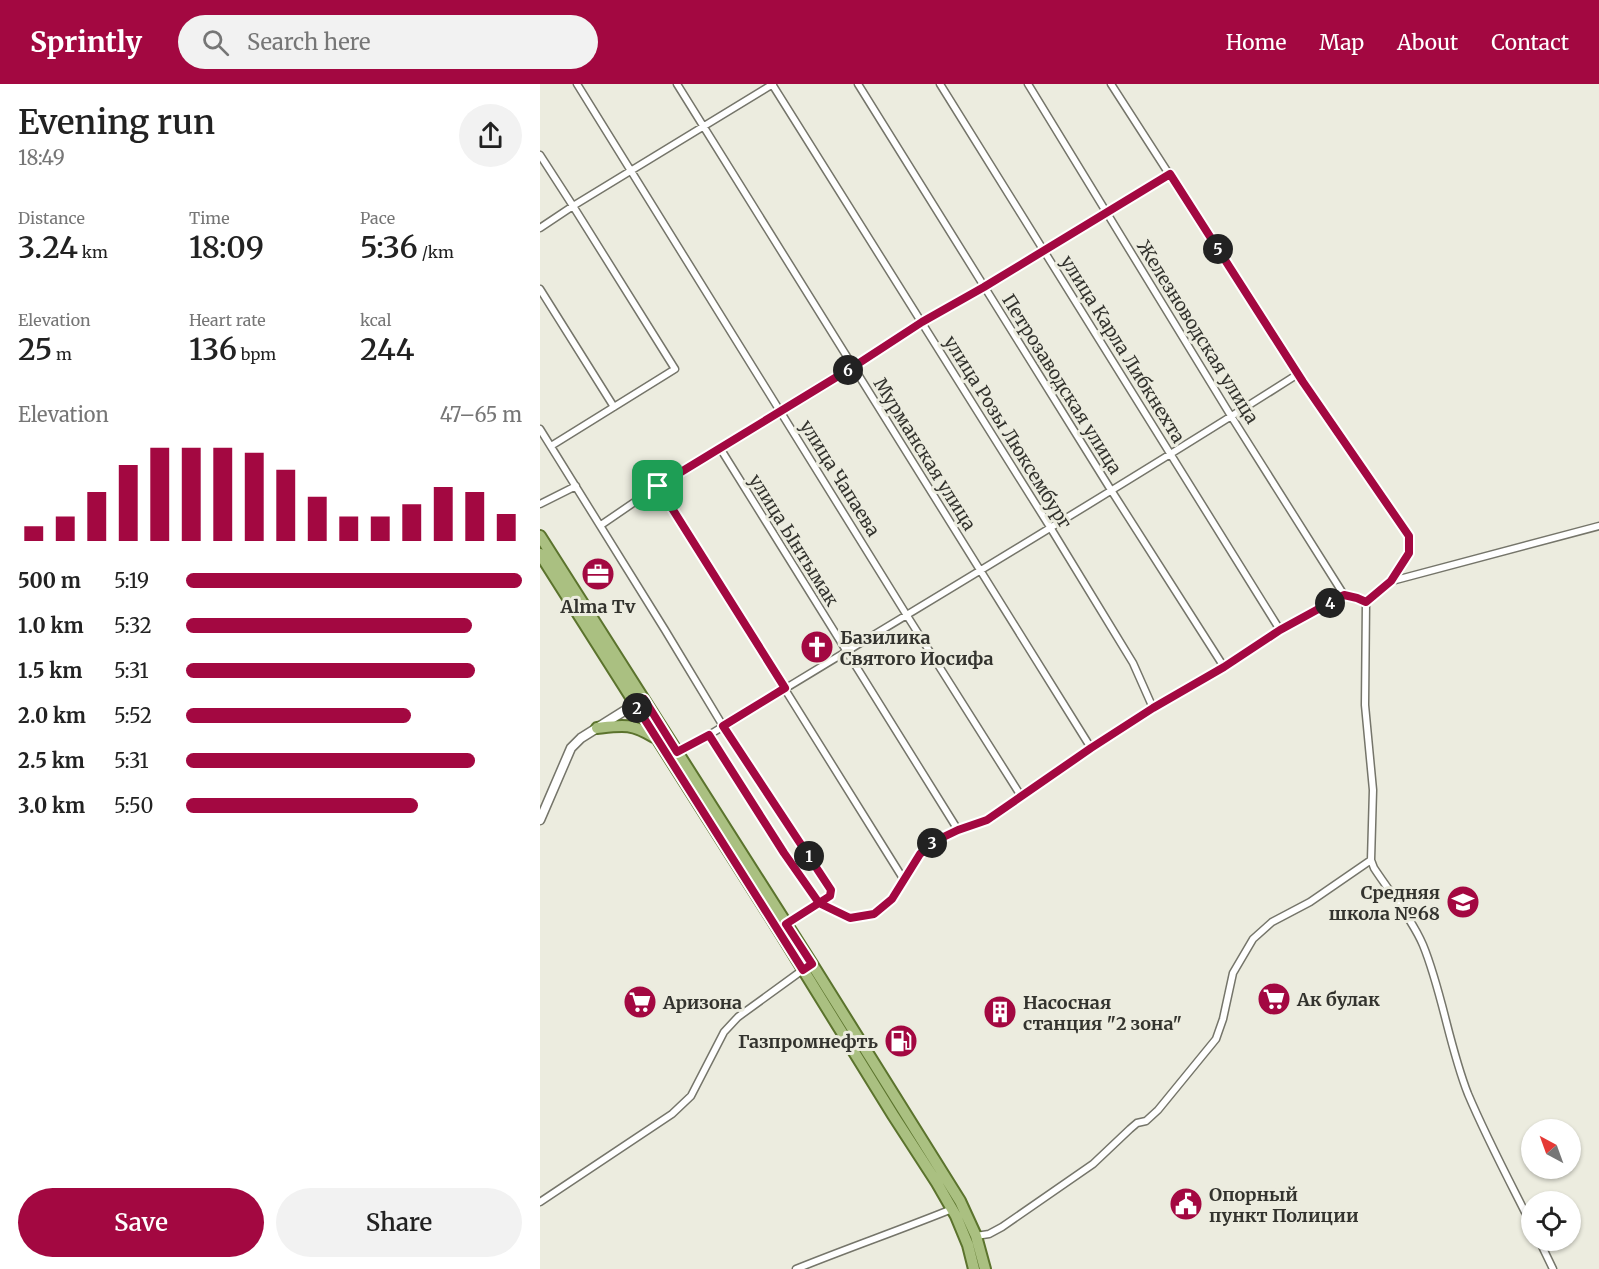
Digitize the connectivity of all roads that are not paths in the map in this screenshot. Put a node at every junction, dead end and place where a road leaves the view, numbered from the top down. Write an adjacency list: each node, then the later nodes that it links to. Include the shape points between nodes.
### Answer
1 (577, 84): 10 (street, улица Чапаева)
2 (677, 84): 8 (street, Мурманская улица)
3 (772, 84): 8 (street); 18 (street, улица Розы Люксембург)
4 (858, 84): 16 (street, Петрозаводская улица)
5 (940, 84): 15 (street, улица Карла Либкнехта)
6 (1028, 84): 13 (street, Железноводская улица)
7 (1112, 84): 11 (street)
8 (704, 126): 10 (street); 19 (street, Мурманская улица)
9 (540, 155): 12 (street)
10 (631, 171): 12 (street); 22 (street, улица Чапаева)
11 (1170, 174): 13 (street); 20 (street)
12 (573, 206): 14 (street); 21 (street, via 675,369)
13 (1107, 212): 15 (street); 23 (street, Железноводская улица)
14 (540, 228)
15 (1044, 251): 16 (street); 27 (street, улица Карла Либкнехта)
16 (984, 287): 18 (street); 30 (street, Петрозаводская улица)
17 (540, 289): 21 (street)
18 (922, 322): 19 (street); 34 (street, улица Розы Люксембург)
19 (853, 367): 22 (street); 37 (street, Мурманская улица)
20 (1298, 374): 23 (street); 38 (street, via 1409,536 1409,553)
21 (614, 407): 25 (street)
22 (780, 411): 26 (street); 41 (street, улица Чапаева)
23 (1231, 416): 27 (street); 39 (street, Железноводская улица)
24 (540, 429): 25 (street)
25 (551, 446): 28 (street)
26 (720, 448): 29 (street); 43 (street, улица Ынтымак)
27 (1171, 453): 30 (street); 42 (street, улица Карла Либкнехта)
28 (576, 486): 31 (street); 32 (street)
29 (658, 486): 32 (street); 45 (street)
30 (1111, 490): 34 (street); 44 (street, Петрозаводская улица)
31 (540, 504)
32 (601, 525): 48 (street)
33 (1599, 526): 38 (street)
34 (1050, 527): 37 (street); 47 (street, улица Розы Люксембург, via 1133,663)
35 (540, 536): 46 (main road)
36 (540, 554): 46 (main road)
37 (979, 570): 41 (street); 52 (street, Мурманская улица)
38 (1391, 581): 40 (street)
39 (1344, 595): 40 (street); 42 (street)
40 (1366, 602): 57 (street, via 1365,705 1373,790)
41 (906, 614): 43 (street); 54 (street, улица Чапаева)
42 (1280, 630): 44 (street)
43 (846, 651): 45 (street); 56 (street, улица Ынтымак)
44 (1224, 667): 47 (street)
45 (785, 688): 48 (street); 58 (street)
46 (639, 702): 49 (street); 51 (main road); 53 (main road)
47 (1153, 708): 52 (street)
48 (723, 726): 50 (street); 59 (street, via 831,890 830,896)
49 (597, 728): 51 (main road, via 624,724); 55 (street, via 571,748)
50 (709, 735): 53 (street); 59 (street)
51 (656, 738): 61 (main road)
52 (1091, 748): 54 (street)
53 (677, 752): 60 (main road)
54 (1021, 796): 56 (street, via 987,820)
55 (540, 820)
56 (958, 830): 58 (street, via 933,842 920,854)
57 (1371, 860): 63 (street, via 1424,946 1467,1092); 65 (street, via 1310,902 1272,922 1253,939 1233,973 1216,1039 1146,1122 1137,1124 1093,1164 1002,1227)
58 (904, 880): 59 (street, via 892,899 874,914 850,918)
59 (819, 903): 60 (street)
60 (786, 924): 61 (main road)
61 (808, 967): 62 (street, via 738,1017 724,1032 691,1096 672,1114); 64 (main road, via 892,1115); 65 (main road, via 960,1201)
62 (540, 1202)
63 (1521, 1203)
64 (952, 1209): 65 (main road); 67 (street)
65 (971, 1238): 68 (main road); 69 (main road)
66 (1544, 1251): 70 (street)
67 (796, 1269)
68 (974, 1269)
69 (985, 1269)
70 (1553, 1269)

